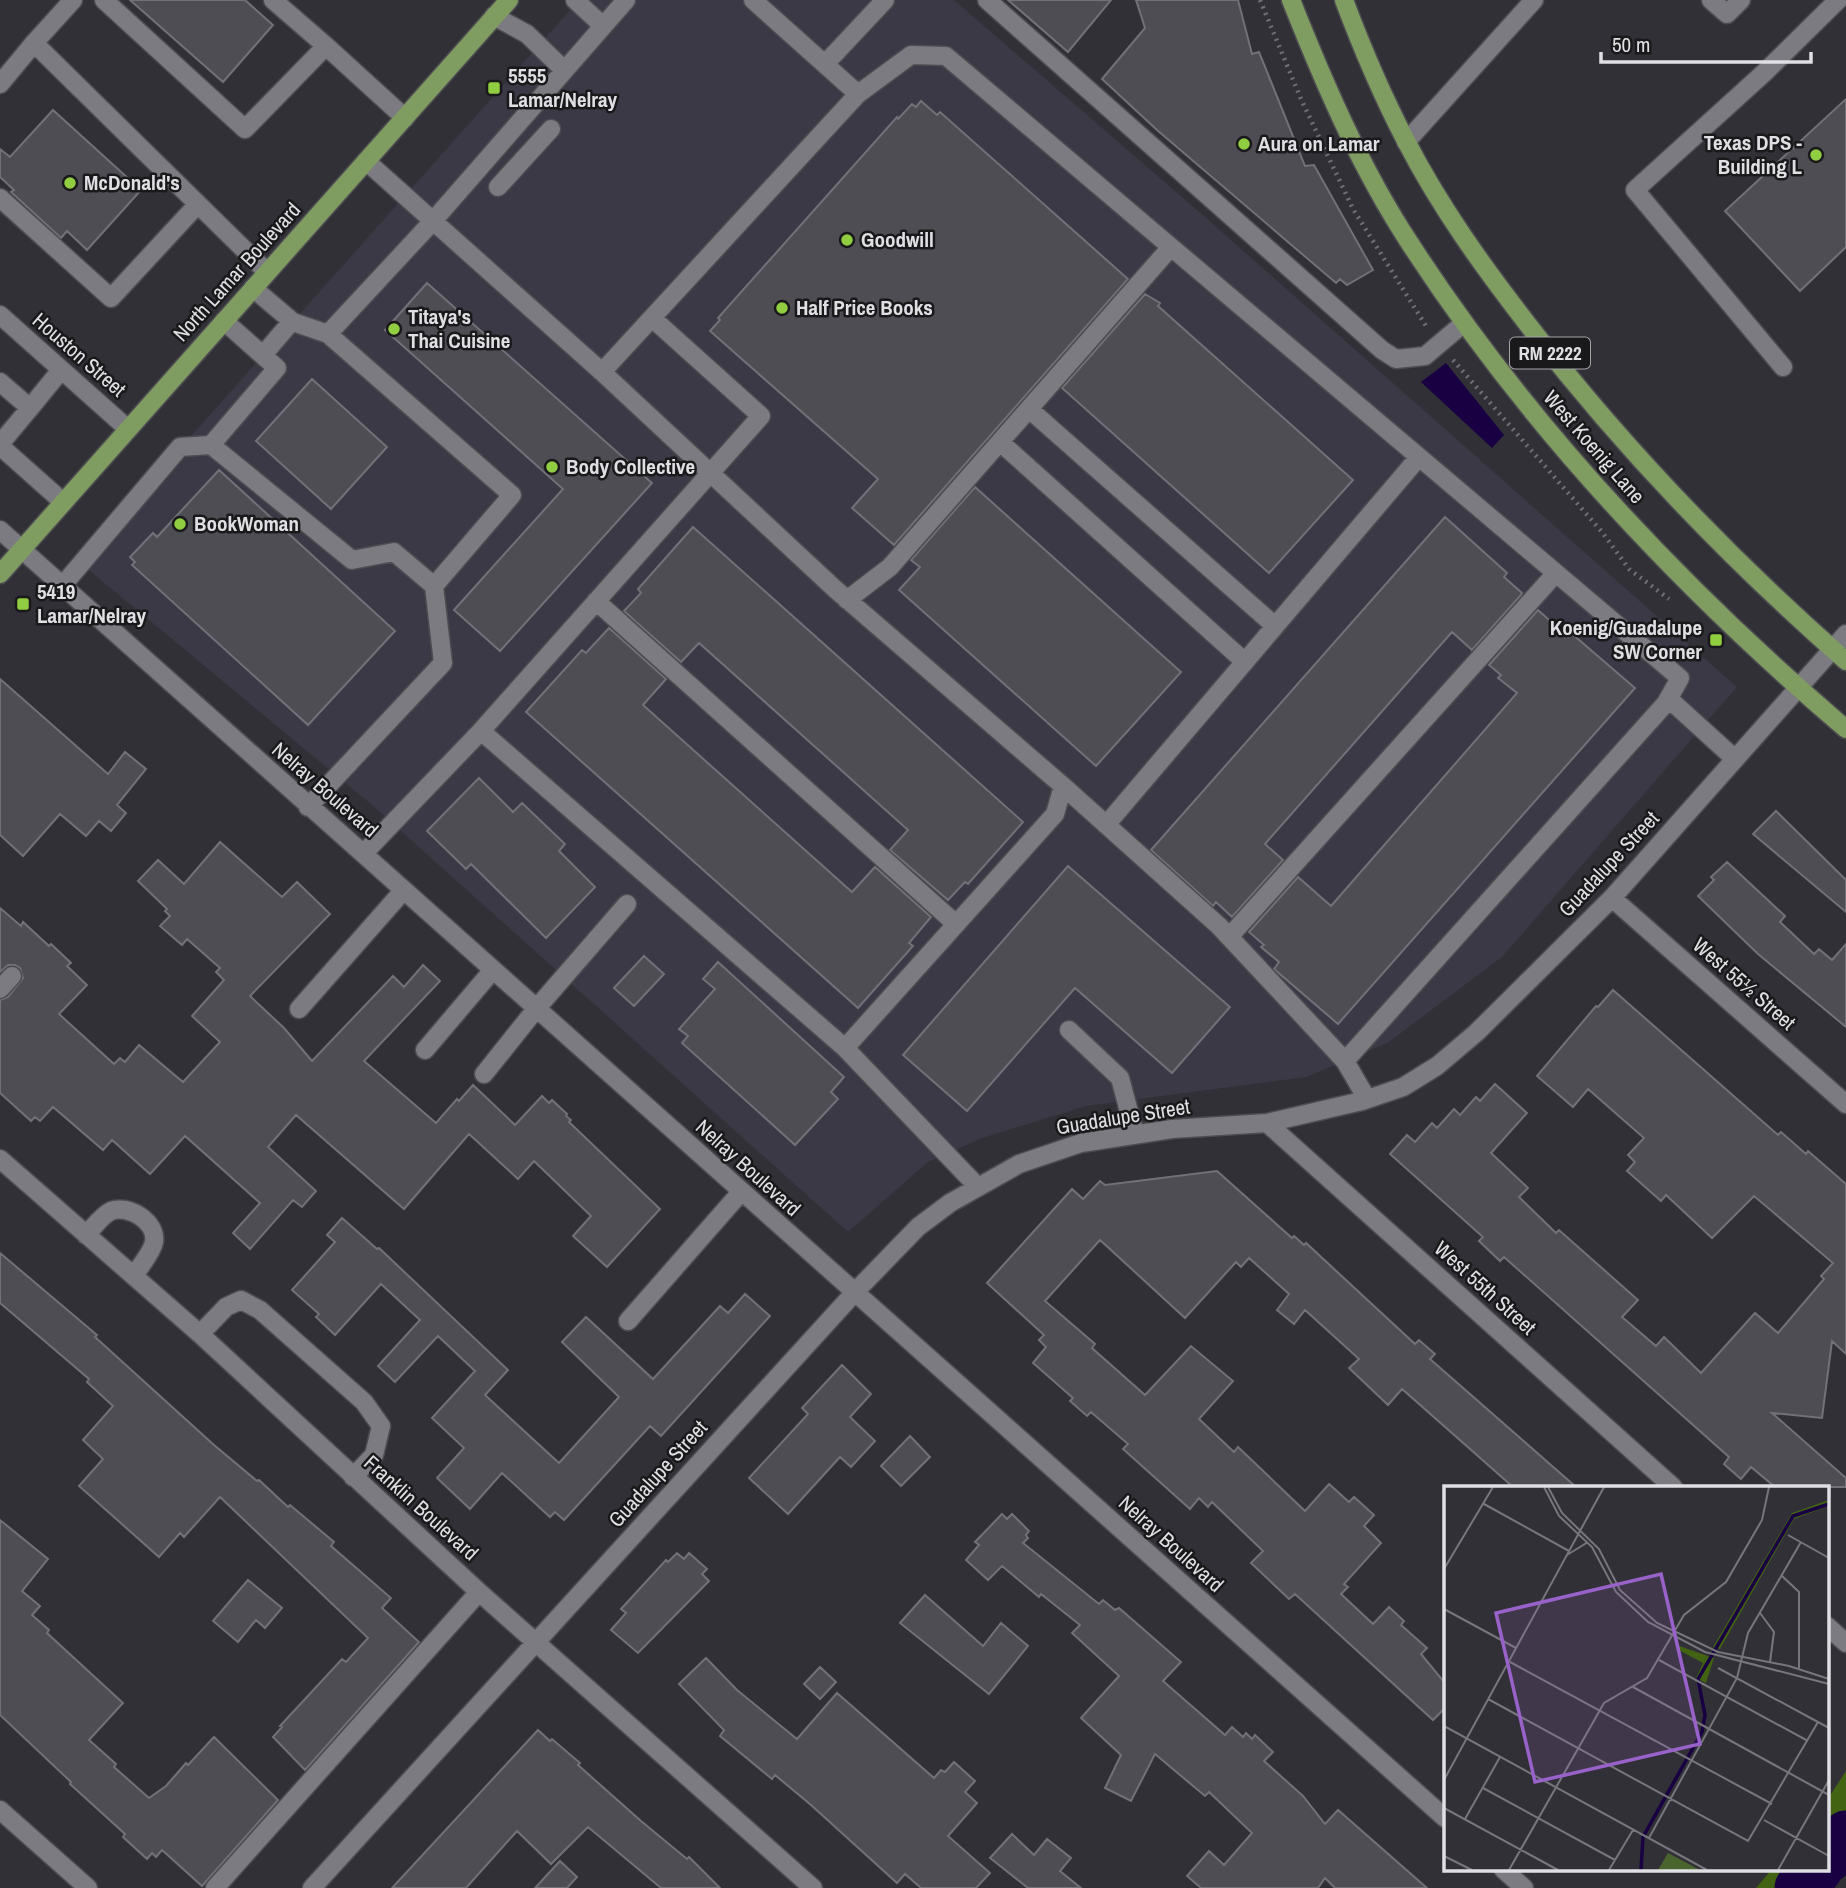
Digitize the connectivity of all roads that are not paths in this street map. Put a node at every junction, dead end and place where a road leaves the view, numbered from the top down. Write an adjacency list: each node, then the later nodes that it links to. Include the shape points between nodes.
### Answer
1 (73, 0): 18 (street)
2 (104, 0): 19 (street, via 245,129)
3 (274, 0): 19 (street)
4 (509, 0): 16 (main road, North Lamar Boulevard)
5 (575, 0): 17 (street)
6 (626, 0): 17 (street)
7 (753, 0): 20 (street)
8 (886, 0): 20 (street)
9 (987, 0): 39 (street, via 1382,350 1396,359 1425,356)
10 (1290, 0): 39 (main road, West Koenig Lane / RM 2222, via 1323,81 1368,170 1408,241)
11 (1344, 0): 26 (main road, West Koenig Lane / RM 2222, via 1366,60)
12 (1534, 0): 26 (street)
13 (1711, 0): 14 (street, via 1727,14)
14 (1741, 0)
15 (1839, 0): 42 (street, via 1636,190)
16 (494, 16): 21 (street, via 527,34); 24 (main road, North Lamar Boulevard)
17 (603, 26): 21 (street)
18 (34, 43): 22 (street); 30 (street)
19 (326, 46): 24 (street)
20 (825, 64): 23 (street)
21 (564, 71): 31 (street)
22 (0, 84)
23 (858, 94): 32 (street, via 911,55 946,56); 36 (street)
24 (405, 118): 27 (main road, North Lamar Boulevard)
25 (551, 129): 28 (street)
26 (1406, 142): 65 (main road, West Koenig Lane / RM 2222, via 1449,215 1576,385 1684,508)
27 (366, 161): 31 (street); 33 (main road, North Lamar Boulevard)
28 (498, 187)
29 (0, 198): 30 (street, via 111,298)
30 (198, 204): 33 (street)
31 (433, 221): 40 (street); 44 (street)
32 (1171, 247): 47 (street); 52 (street)
33 (267, 272): 34 (main road, North Lamar Boulevard)
34 (253, 288): 37 (main road, North Lamar Boulevard); 38 (street)
35 (0, 316): 43 (street, Houston Street)
36 (652, 318): 44 (street); 53 (street, via 761,416)
37 (224, 321): 41 (street); 48 (main road, North Lamar Boulevard)
38 (292, 321): 40 (street); 41 (street)
39 (1464, 323): 67 (main road, West Koenig Lane / RM 2222, via 1588,477 1730,626)
40 (328, 334): 60 (street, via 512,495)
41 (263, 355): 51 (street, via 277,368)
42 (1783, 367)
43 (61, 370): 46 (street); 48 (street, Houston Street)
44 (602, 372): 53 (street)
45 (0, 382): 46 (street)
46 (30, 408): 50 (street)
47 (1029, 409): 49 (street); 63 (street)
48 (128, 429): 54 (main road, North Lamar Boulevard)
49 (1000, 442): 61 (street, via 890,567); 66 (street)
50 (0, 445): 54 (street)
51 (211, 445): 59 (street, via 180,447); 60 (street, via 352,560 394,552)
52 (1419, 457): 58 (street); 63 (street)
53 (709, 472): 61 (street); 62 (street)
54 (64, 502): 56 (main road, North Lamar Boulevard)
55 (0, 530): 56 (street, Nelray Boulevard)
56 (21, 550): 57 (main road, North Lamar Boulevard); 59 (street, Nelray Boulevard)
57 (0, 573)
58 (1556, 573): 68 (street, via 1680,678); 80 (street)
59 (63, 585): 73 (street, Nelray Boulevard)
60 (434, 586): 73 (street, via 443,663)
61 (847, 600): 72 (street)
62 (596, 601): 70 (street); 79 (street)
63 (1275, 626): 66 (street)
64 (1846, 634): 65 (street, Guadalupe Street)
65 (1839, 655): 67 (street, Guadalupe Street)
66 (1245, 662): 74 (street)
67 (1797, 688): 69 (main road, West Koenig Lane / RM 2222); 71 (street, Guadalupe Street)
68 (1669, 699): 71 (street); 87 (street)
69 (1846, 729)
70 (481, 731): 75 (street); 85 (street)
71 (1735, 759): 77 (street, Guadalupe Street)
72 (1063, 786): 74 (street); 79 (street, via 1055,814)
73 (308, 807): 75 (street, Nelray Boulevard)
74 (1106, 825): 80 (street)
75 (364, 853): 76 (street, Nelray Boulevard)
76 (403, 891): 81 (street, Nelray Boulevard); 82 (street)
77 (1612, 898): 89 (street, Guadalupe Street, via 1437,1066 1403,1087); 90 (street, West 55½ Street)
78 (627, 904): 83 (street)
79 (957, 924): 85 (street)
80 (1230, 937): 87 (street)
81 (492, 971): 83 (street, Nelray Boulevard); 86 (street)
82 (299, 1009)
83 (537, 1009): 88 (street); 95 (street, Nelray Boulevard)
84 (1069, 1030): 92 (street, via 1120,1078)
85 (845, 1048): 94 (street)
86 (425, 1050)
87 (1345, 1061): 89 (street)
88 (484, 1074)
89 (1367, 1099): 91 (street, Guadalupe Street)
90 (1846, 1104)
91 (1267, 1123): 92 (street, Guadalupe Street); 102 (street, West 55th Street)
92 (1135, 1134): 94 (street, Guadalupe Street, via 1054,1150)
93 (0, 1159): 96 (street, Franklin Boulevard)
94 (978, 1187): 98 (street, Guadalupe Street, via 918,1227)
95 (741, 1192): 98 (street, Nelray Boulevard); 99 (street)
96 (86, 1235): 97 (street, Franklin Boulevard); 97 (street, via 110,1212 127,1209 149,1223 154,1244)
97 (134, 1276): 100 (street, Franklin Boulevard)
98 (855, 1292): 105 (street, Guadalupe Street); 108 (street, Nelray Boulevard)
99 (628, 1321)
100 (200, 1334): 101 (street, Franklin Boulevard); 101 (street, via 226,1307 241,1300 260,1310 364,1402 381,1426 374,1455)
101 (353, 1477): 103 (street, Franklin Boulevard)
102 (1672, 1486)
103 (479, 1592): 105 (street, Franklin Boulevard); 111 (street)
104 (1828, 1627): 106 (street)
105 (536, 1641): 112 (street, Guadalupe Street); 113 (street, Franklin Boulevard)
106 (1846, 1643)
107 (0, 1810): 110 (street)
108 (1444, 1817)
109 (1504, 1870): 114 (street)
110 (88, 1888)
111 (215, 1888)
112 (312, 1888)
113 (813, 1888)
114 (1524, 1888)

